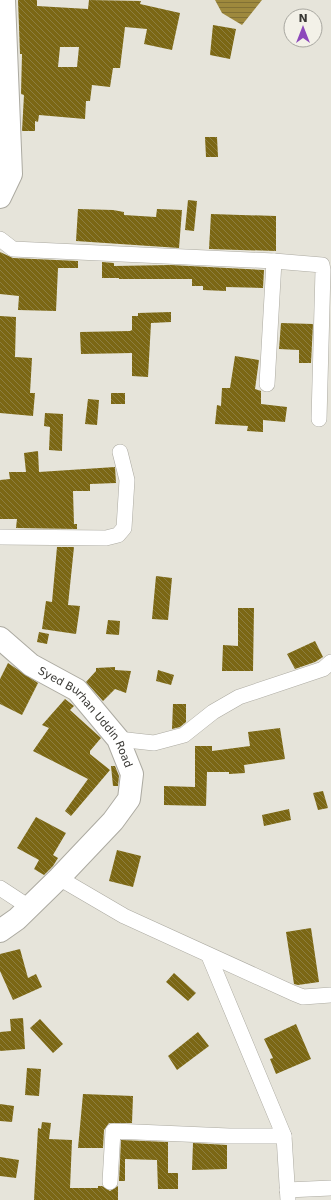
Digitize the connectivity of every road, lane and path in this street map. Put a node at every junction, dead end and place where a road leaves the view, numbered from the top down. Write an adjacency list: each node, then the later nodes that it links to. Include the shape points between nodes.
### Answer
1 (4, 0): 2 (street)
2 (4, 46): 3 (street, via 11,174)
3 (0, 197)
4 (0, 239): 5 (street, via 13,249)
5 (274, 261): 6 (street); 7 (street, via 322,265)
6 (267, 384)
7 (319, 419)
8 (120, 452): 9 (street, via 127,480 124,528 118,535 106,538)
9 (0, 537)
10 (0, 638): 12 (street, Syed Burhan Uddin Road, via 31,665 77,690)
11 (331, 662): 12 (street, via 323,669 239,697 213,712 184,735 154,743)
12 (118, 739): 13 (street, Syed Burhan Uddin Road, via 132,774 129,799 113,821)
13 (59, 878): 15 (street, Syed Burhan Uddin Road); 17 (street, via 124,916)
14 (0, 888): 15 (street)
15 (29, 907): 16 (street, Syed Burhan Uddin Road)
16 (0, 931)
17 (209, 956): 18 (street, via 303,997); 19 (street)
18 (331, 996)
19 (284, 1136): 20 (street, via 113,1130); 22 (street)
20 (110, 1182)
21 (331, 1188): 22 (street)
22 (288, 1195)

